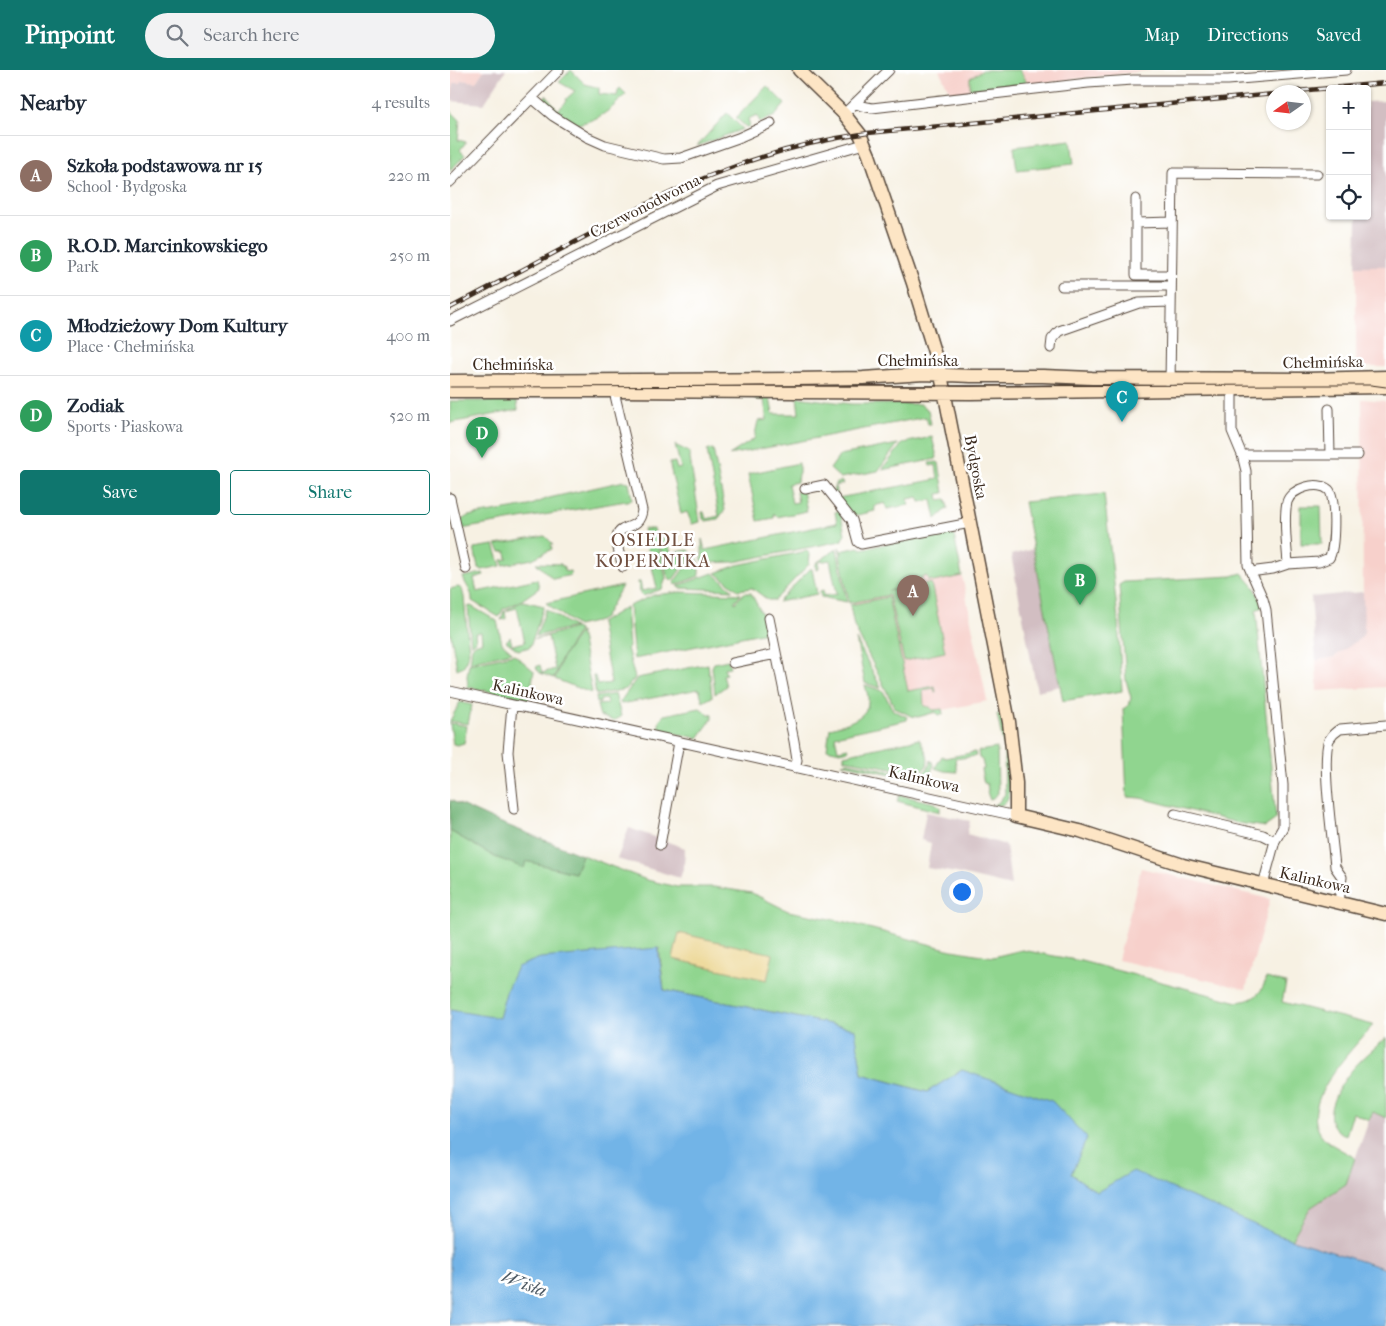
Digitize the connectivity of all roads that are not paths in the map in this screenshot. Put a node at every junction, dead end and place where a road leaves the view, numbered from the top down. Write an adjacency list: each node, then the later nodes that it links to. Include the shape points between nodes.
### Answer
1 (559, 70): 6 (street)
2 (799, 70): 8 (main road, Bydgoska)
3 (889, 70): 7 (street)
4 (1346, 70): 5 (street)
5 (1328, 71): 7 (street, via 1228,80 1088,83 872,108)
6 (532, 98): 9 (street, via 553,116 587,137 605,145 664,160 681,158); 12 (street)
7 (855, 103): 8 (street)
8 (844, 114): 10 (main road, Bydgoska)
9 (771, 123)
10 (862, 139): 20 (street, Czerwonodworna, via 717,186); 22 (main road, Bydgoska, via 913,283)
11 (1317, 174): 14 (street, via 1173,173)
12 (450, 182)
13 (1136, 199): 15 (street)
14 (1172, 222): 15 (street); 16 (street)
15 (1136, 223): 16 (street, via 1136,275)
16 (1171, 275): 18 (street)
17 (1062, 286): 18 (street)
18 (1171, 286): 19 (street)
19 (1171, 302): 21 (street, via 1139,304 1059,331 1052,338); 25 (street)
20 (450, 321)
21 (1051, 348)
22 (941, 375): 25 (main road, Chełmińska); 27 (main road, Chełmińska); 30 (main road, Bydgoska)
23 (1386, 377): 26 (main road, Chełmińska)
24 (450, 380): 27 (main road, Chełmińska)
25 (1170, 384): 26 (main road, Chełmińska); 30 (main road, Chełmińska)
26 (1232, 384): 28 (main road, Chełmińska); 32 (street, via 1232,431)
27 (613, 385): 29 (main road, Chełmińska); 30 (main road, Chełmińska); 40 (street, via 642,510 639,521 618,535)
28 (1386, 387)
29 (450, 391)
30 (944, 392): 38 (main road, Bydgoska)
31 (1329, 408): 33 (street)
32 (1242, 455): 33 (street); 42 (street, via 1246,471 1246,555)
33 (1330, 455): 34 (street)
34 (1358, 455)
35 (805, 489): 38 (street, via 824,485 852,520 861,544)
36 (450, 498): 37 (street)
37 (452, 512): 41 (street)
38 (970, 523): 53 (main road, Bydgoska, via 1009,722)
39 (1288, 564): 39 (street, via 1319,562 1332,554 1333,502 1325,487 1302,487 1288,499); 42 (street)
40 (622, 567)
41 (466, 569)
42 (1250, 573): 54 (street, via 1266,610 1283,785 1283,827)
43 (769, 618): 44 (street)
44 (776, 654): 45 (street); 50 (street, via 797,760)
45 (733, 664)
46 (450, 691): 47 (street, Kalinkowa)
47 (512, 705): 49 (street, Kalinkowa); 51 (street, via 508,752)
48 (1386, 725): 57 (street, via 1340,729 1329,741 1327,778 1335,866 1342,878)
49 (679, 742): 50 (street, Kalinkowa); 55 (street)
50 (794, 768): 53 (street, Kalinkowa)
51 (514, 809)
52 (1175, 814): 54 (street)
53 (1016, 816): 56 (main road, Kalinkowa, via 1080,831 1183,865)
54 (1275, 841): 56 (street)
55 (660, 845)
56 (1263, 884): 57 (main road, Kalinkowa)
57 (1339, 903): 58 (main road, Kalinkowa)
58 (1386, 914)

